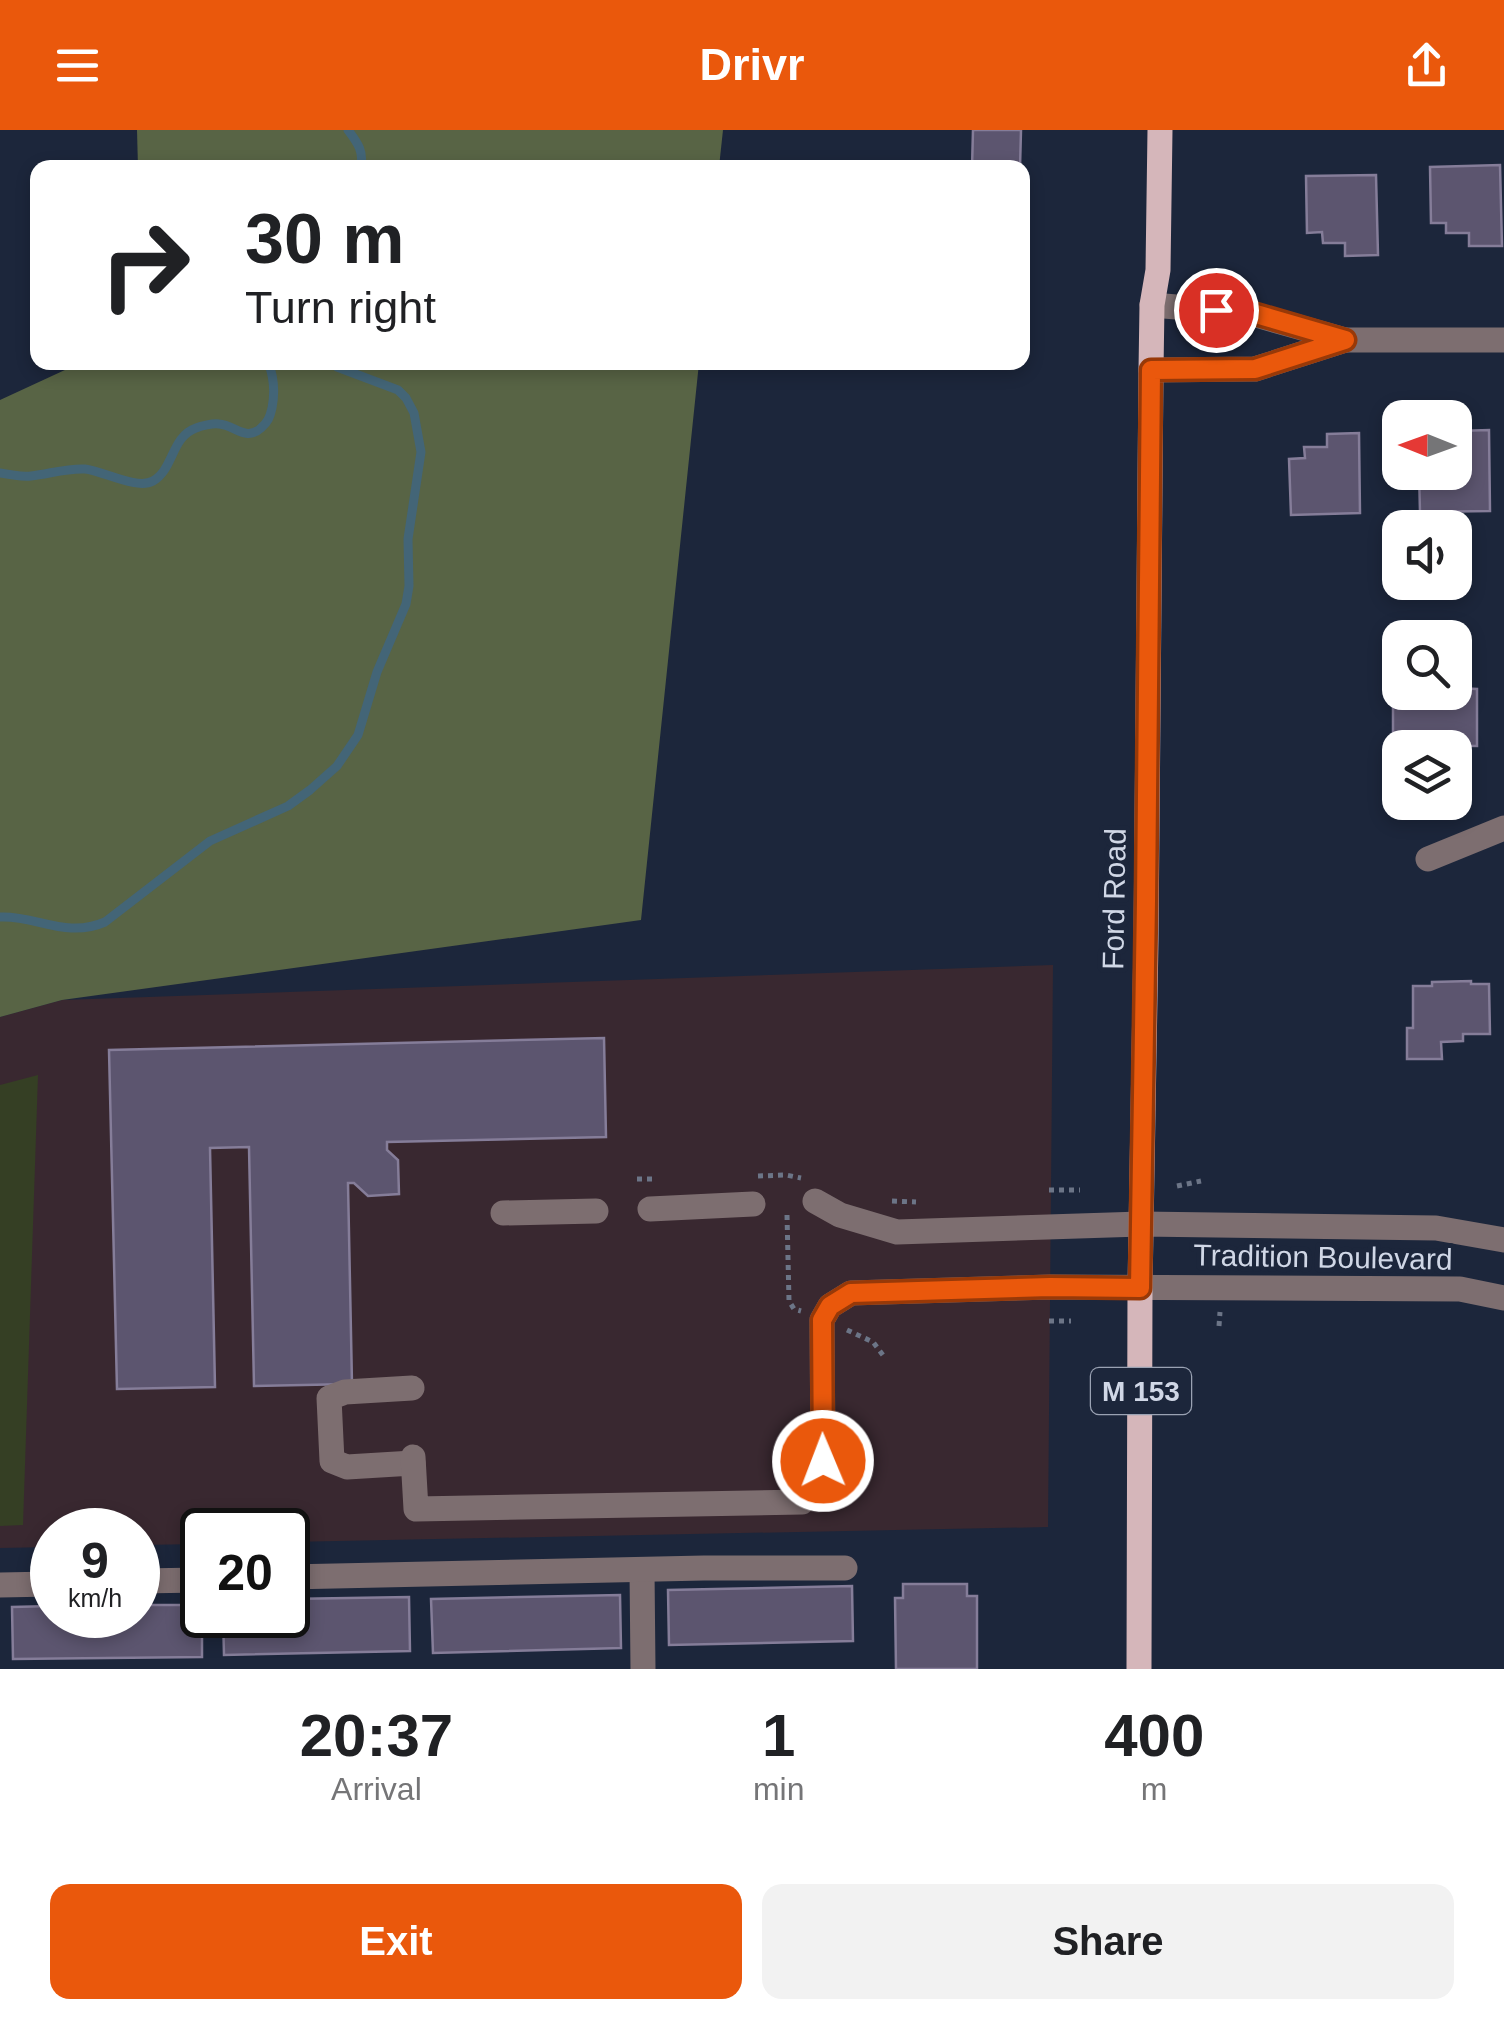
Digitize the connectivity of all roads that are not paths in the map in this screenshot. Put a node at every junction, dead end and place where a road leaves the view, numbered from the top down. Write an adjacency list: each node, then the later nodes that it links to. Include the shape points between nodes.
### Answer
1 (1160, 130): 2 (main road, Ford Road / M 153)
2 (1152, 306): 3 (street, via 1249,312); 5 (main road, Ford Road / M 153)
3 (1345, 340): 4 (street); 5 (street, via 1255,369)
4 (1504, 340)
5 (1151, 370): 13 (main road, Ford Road / M 153)
6 (1504, 828): 7 (street)
7 (1428, 860)
8 (815, 1202): 13 (street, Tradition Boulevard, via 897,1232)
9 (753, 1204): 10 (street)
10 (650, 1209)
11 (596, 1211): 12 (street)
12 (503, 1213)
13 (1141, 1224): 14 (street, Tradition Boulevard, via 1436,1228); 15 (main road, Ford Road / M 153)
14 (1504, 1240)
15 (1140, 1288): 16 (street, Tradition Boulevard, via 1460,1290); 17 (street, Tradition Boulevard, via 851,1293 830,1306 820,1346 823,1461 802,1502 416,1510 413,1460 347,1466 332,1461 329,1398); 24 (main road, Ford Road / M 153)
16 (1504, 1298)
17 (412, 1388)
18 (845, 1568): 19 (street)
19 (642, 1570): 20 (street); 23 (street)
20 (310, 1577)
21 (30, 1584): 22 (street)
22 (0, 1585)
23 (643, 1669)
24 (1139, 1669)

